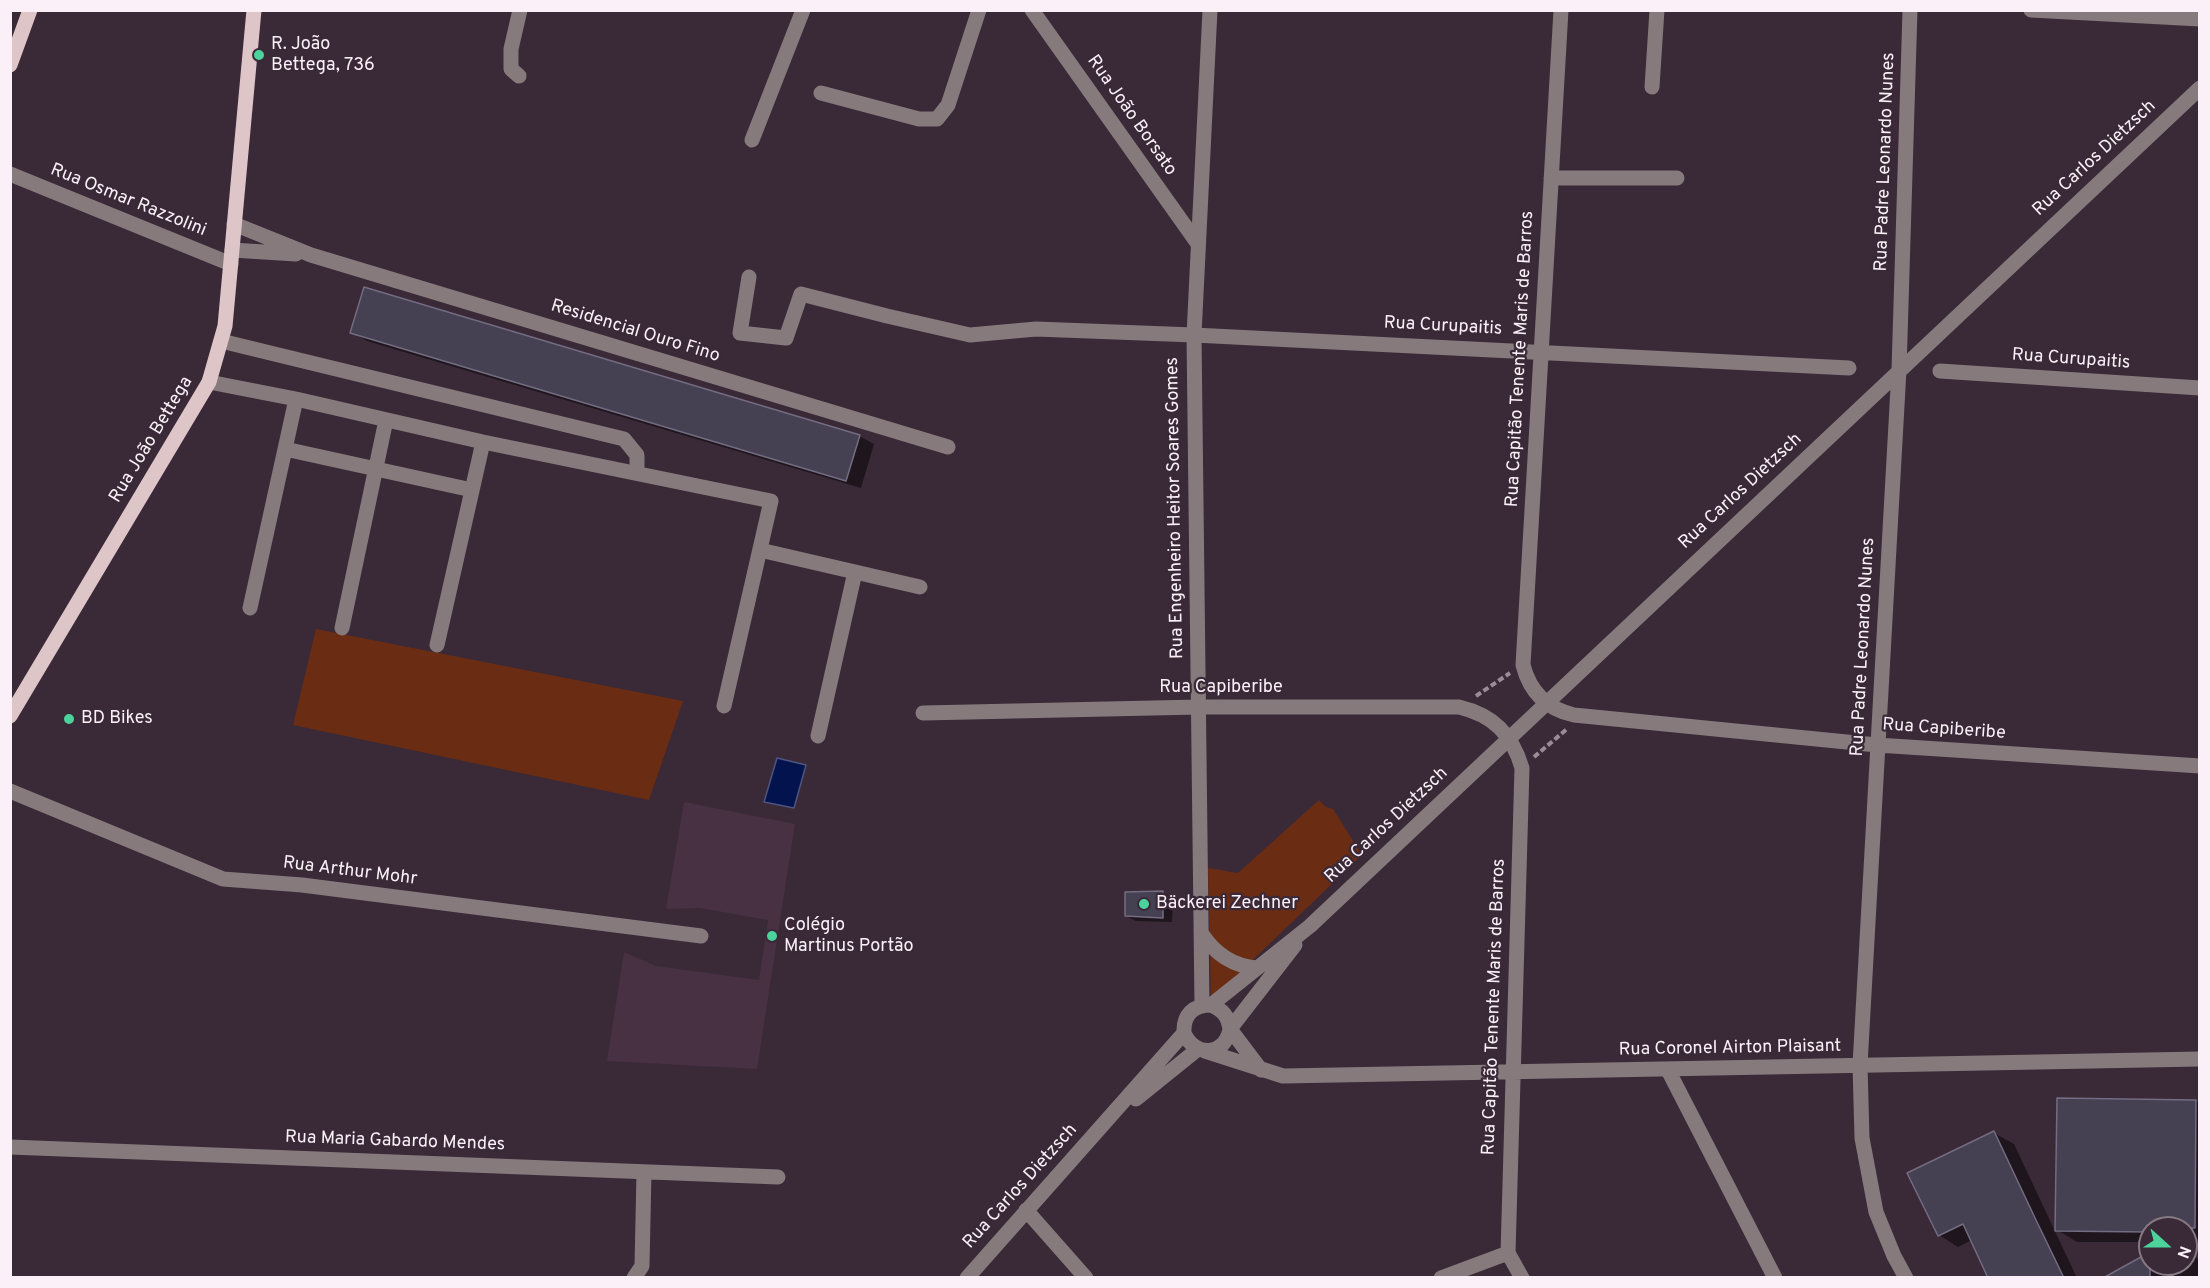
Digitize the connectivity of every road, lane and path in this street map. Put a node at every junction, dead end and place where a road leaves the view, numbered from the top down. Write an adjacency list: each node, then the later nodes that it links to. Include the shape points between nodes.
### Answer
1 (254, 10): 22 (main road, Rua João Bettega)
2 (520, 10): 14 (street, via 511,49 511,69)
3 (803, 10): 18 (street)
4 (979, 10): 17 (street, via 948,105 937,119 919,119)
5 (1032, 10): 23 (street, Rua João Borsato)
6 (1210, 10): 23 (street, Rua Engenheiro Heitor Soares Gomes)
7 (1561, 10): 20 (street, Rua Capitão Tenente Maris de Barros)
8 (1657, 10): 15 (street)
9 (1910, 10): 31 (street, Rua Padre Leonardo Nunes)
10 (2031, 10): 12 (street)
11 (28, 11): 13 (main road)
12 (2199, 18)
13 (10, 65)
14 (519, 76)
15 (1652, 87)
16 (2199, 88): 31 (street, Rua Carlos Dietzsch)
17 (821, 93)
18 (752, 140)
19 (10, 174): 25 (street, Rua Osmar Razzolini)
20 (1551, 178): 21 (street); 29 (street, Rua Capitão Tenente Maris de Barros)
21 (1677, 178)
22 (234, 224): 24 (street, Residencial Ouro Fino); 25 (main road, Rua João Bettega)
23 (1198, 244): 27 (street, Rua Engenheiro Heitor Soares Gomes)
24 (311, 255): 25 (street, Residencial Ouro Fino); 38 (street, Residencial Ouro Fino)
25 (231, 257): 28 (main road, Rua João Bettega)
26 (749, 277): 27 (street, Rua Curupaitis, via 740,333 786,338 801,294 970,335 1036,329)
27 (1194, 335): 29 (street, Rua Curupaitis); 52 (street, Rua Engenheiro Heitor Soares Gomes)
28 (221, 341): 33 (main road, Rua João Bettega); 41 (street, via 624,439 637,455)
29 (1542, 351): 30 (street, Rua Curupaitis); 49 (street, Rua Capitão Tenente Maris de Barros)
30 (1849, 368)
31 (1899, 370): 50 (street, Rua Carlos Dietzsch); 59 (street, Rua Padre Leonardo Nunes)
32 (1940, 371): 34 (street, Rua Curupaitis)
33 (209, 382): 35 (street); 56 (main road, Rua João Bettega)
34 (2199, 388)
35 (296, 399): 36 (street); 39 (street)
36 (386, 420): 37 (street); 40 (street)
37 (483, 442): 41 (street); 42 (street)
38 (948, 447)
39 (285, 449): 40 (street); 46 (street)
40 (376, 468): 42 (street); 47 (street)
41 (638, 473): 43 (street, via 771,501)
42 (472, 490): 48 (street)
43 (760, 550): 44 (street); 51 (street)
44 (855, 572): 45 (street); 57 (street)
45 (920, 587)
46 (250, 609)
47 (342, 628)
48 (437, 645)
49 (1523, 665): 50 (street, Rua Capitão Tenente Maris de Barros, via 1532,689); 53 (path)
50 (1546, 703): 55 (street, Rua Capiberibe, via 1564,713); 58 (street, Rua Carlos Dietzsch)
51 (724, 706)
52 (1199, 707): 53 (street, Rua Capiberibe); 54 (street, Rua Capiberibe); 64 (street, Rua Engenheiro Heitor Soares Gomes)
53 (1459, 707): 58 (street, Rua Capiberibe, via 1492,720)
54 (923, 713)
55 (1584, 715): 59 (street, Rua Capiberibe); 61 (path)
56 (10, 716)
57 (818, 736)
58 (1509, 737): 61 (street, Rua Capitão Tenente Maris de Barros); 63 (street, Rua Carlos Dietzsch)
59 (1877, 745): 60 (street, Rua Capiberibe); 72 (street, Rua Padre Leonardo Nunes)
60 (2199, 766)
61 (1522, 768): 75 (street, Rua Capitão Tenente Maris de Barros)
62 (10, 791): 65 (street, Rua Arthur Mohr, via 223,879 302,885)
63 (1310, 926): 66 (street, Rua Carlos Dietzsch); 68 (street, Rua Carlos Dietzsch)
64 (1202, 934): 66 (street, via 1222,956); 67 (street, Rua Engenheiro Heitor Soares Gomes)
65 (701, 936)
66 (1257, 968): 67 (street, Rua Carlos Dietzsch)
67 (1207, 1005): 68 (street, via 1225,1013); 69 (street, Rua Carlos Dietzsch, via 1185,1018)
68 (1230, 1029): 70 (street, Rua Carlos Dietzsch, via 1219,1048); 73 (street)
69 (1184, 1033): 70 (street, via 1191,1046); 76 (street, Rua Carlos Dietzsch)
70 (1201, 1050): 73 (street, Rua Coronel Airton Plaisant); 76 (street, Rua Carlos Dietzsch)
71 (2199, 1059): 72 (street, Rua Coronel Airton Plaisant)
72 (1860, 1065): 74 (street, Rua Coronel Airton Plaisant); 88 (street, Rua Padre Leonardo Nunes, via 1862,1138 1875,1212)
73 (1261, 1070): 75 (street, Rua Coronel Airton Plaisant, via 1282,1076)
74 (1668, 1070): 75 (street, Rua Coronel Airton Plaisant); 87 (street)
75 (1512, 1072): 81 (street, Rua Capitão Tenente Maris de Barros)
76 (1105, 1123): 80 (street, Rua Carlos Dietzsch)
77 (10, 1147): 78 (street, Rua Maria Gabardo Mendes)
78 (644, 1172): 79 (street, Rua Maria Gabardo Mendes); 82 (street, via 642,1266)
79 (778, 1177)
80 (1026, 1210): 83 (street, Rua Carlos Dietzsch); 84 (street)
81 (1508, 1253): 85 (street); 86 (street)
82 (634, 1278)
83 (967, 1278)
84 (1086, 1278)
85 (1441, 1278)
86 (1522, 1278)
87 (1775, 1278)
88 (1906, 1278)

